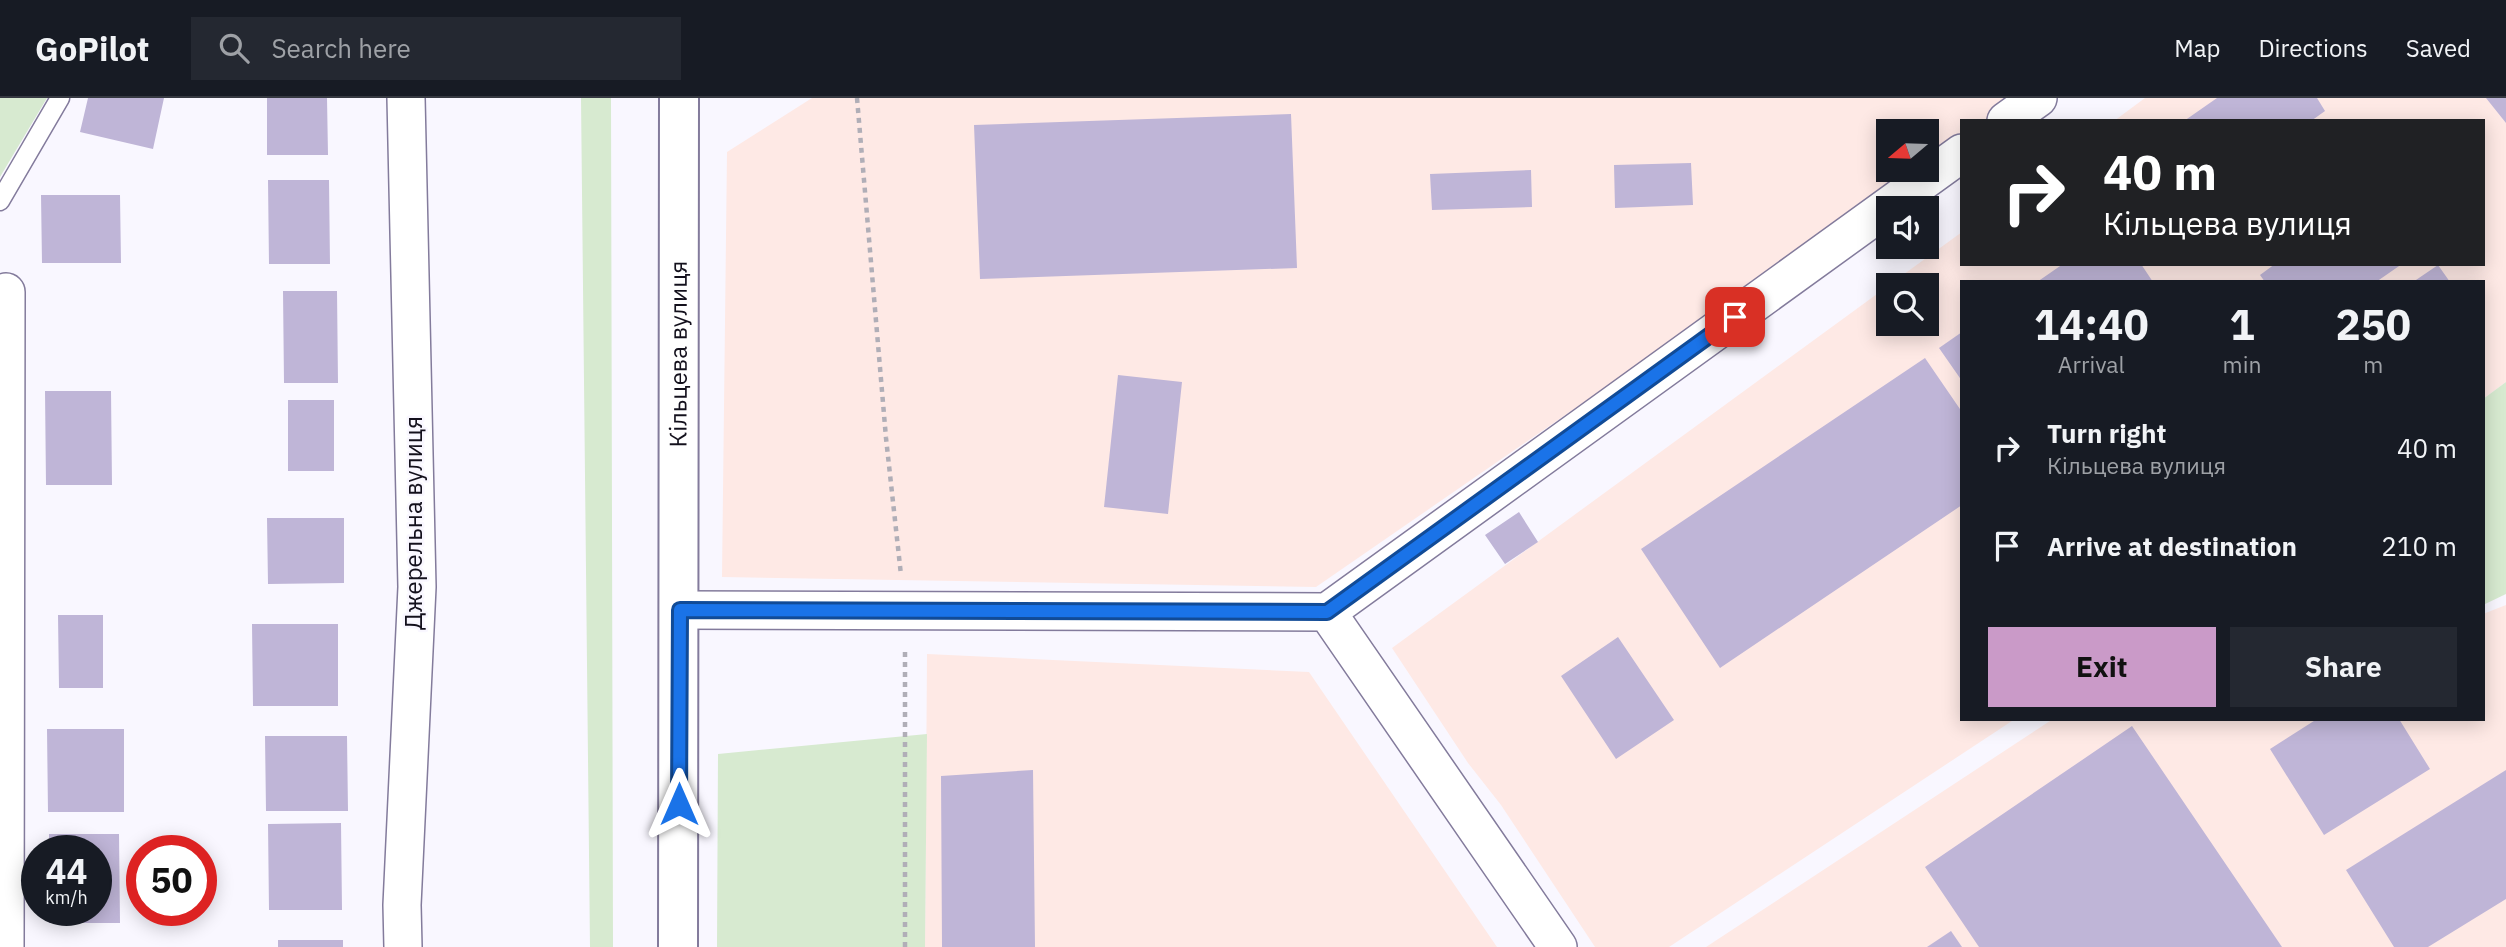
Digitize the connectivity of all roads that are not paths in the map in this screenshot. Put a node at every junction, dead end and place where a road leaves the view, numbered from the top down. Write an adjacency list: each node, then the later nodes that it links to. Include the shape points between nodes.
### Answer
1 (60, 98): 7 (lane)
2 (407, 98): 12 (street, Джерельна вулиця, via 417,587)
3 (679, 98): 9 (main road, Кільцева вулиця)
4 (2038, 98): 5 (street)
5 (2009, 119)
6 (1960, 154): 10 (street)
7 (0, 201)
8 (6, 292): 11 (street)
9 (680, 610): 10 (street); 13 (main road, Кільцева вулиця)
10 (1327, 612): 14 (street)
11 (5, 947)
12 (403, 947)
13 (678, 947)
14 (1558, 947)

